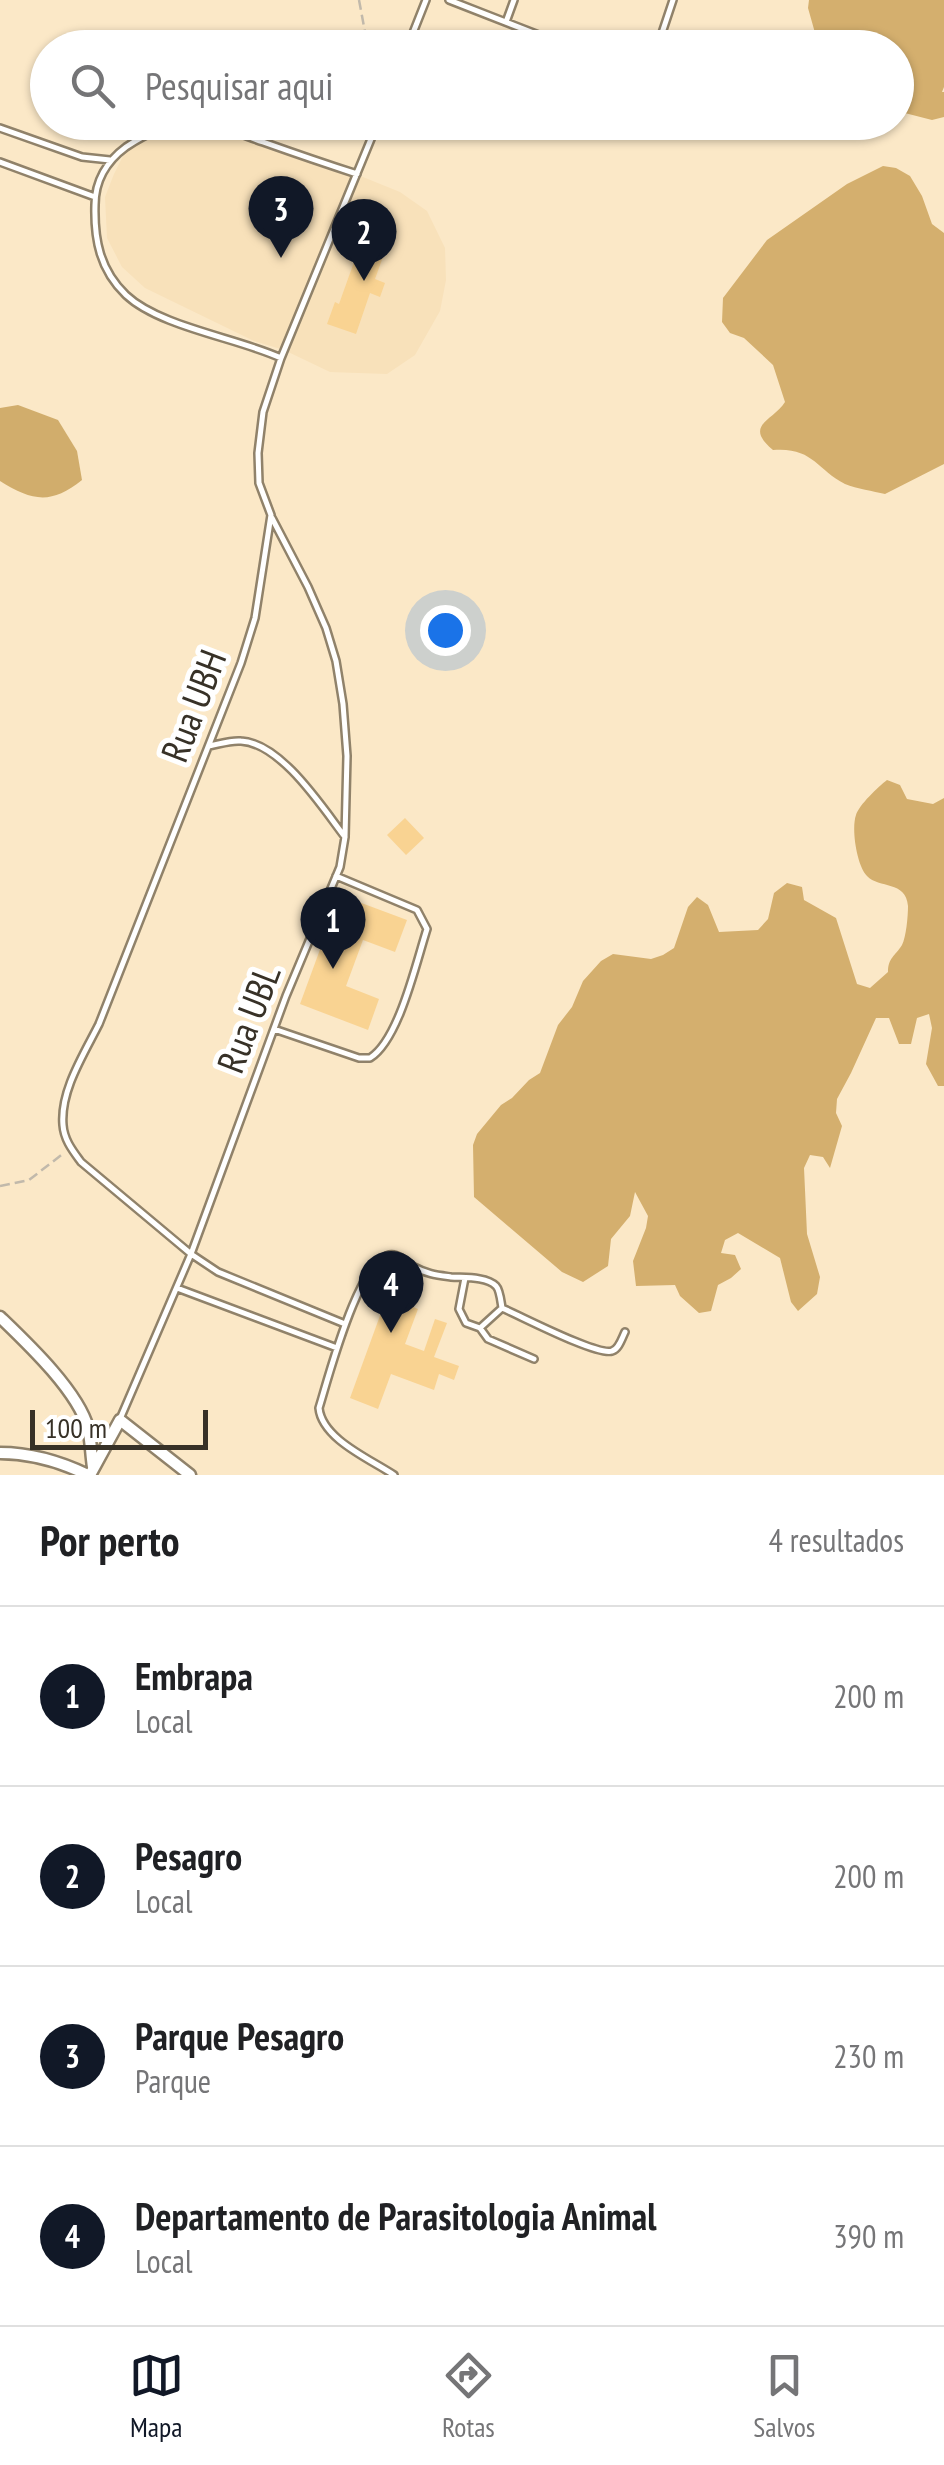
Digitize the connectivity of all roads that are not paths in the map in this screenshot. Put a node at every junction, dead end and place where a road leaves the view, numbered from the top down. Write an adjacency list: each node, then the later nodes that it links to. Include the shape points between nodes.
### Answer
1 (426, 0): 6 (lane)
2 (449, 0): 5 (lane)
3 (514, 0): 5 (lane)
4 (674, 0): 8 (lane)
5 (506, 22): 7 (lane)
6 (414, 30)
7 (526, 30)
8 (663, 30)
9 (0, 128): 10 (lane)
10 (30, 139)
11 (34, 140): 15 (lane)
12 (138, 140): 15 (lane)
13 (259, 140): 17 (lane)
14 (371, 140): 17 (lane, Rua UBH)
15 (110, 160): 18 (lane)
16 (0, 162): 18 (lane)
17 (357, 174): 19 (lane, Rua UBH)
18 (95, 197): 19 (lane, via 98,255 126,296 151,313)
19 (281, 358): 20 (lane, Rua UBH, via 258,453 259,483)
20 (271, 515): 21 (lane, Rua UBH, via 255,618); 22 (lane, Rua UBL, via 336,661 347,756)
21 (210, 746): 22 (lane, via 251,742 273,753); 25 (lane, Rua UBH, via 73,1078 62,1124 81,1162)
22 (345, 837): 23 (lane, Rua UBL)
23 (336, 876): 24 (lane, Rua UBL); 24 (lane, via 417,910 427,929 394,1030 370,1058 358,1058)
24 (274, 1029): 25 (lane, Rua UBL)
25 (191, 1254): 27 (lane, Rua UBL); 30 (lane, via 218,1272)
26 (465, 1278): 28 (lane, via 497,1287); 30 (lane, via 430,1275 396,1255 384,1256 370,1268); 31 (lane, via 459,1310 466,1323)
27 (177, 1288): 33 (lane); 35 (lane, Rua UBL)
28 (502, 1308): 31 (lane); 32 (lane, via 595,1350 617,1349)
29 (0, 1316): 37 (street, via 69,1392 88,1427)
30 (345, 1324): 33 (lane)
31 (480, 1328): 34 (lane)
32 (625, 1332)
33 (337, 1348): 39 (lane, via 320,1421)
34 (534, 1359)
35 (120, 1420): 37 (street); 38 (street)
36 (0, 1453): 37 (street)
37 (90, 1472)
38 (190, 1475)
39 (394, 1475)

